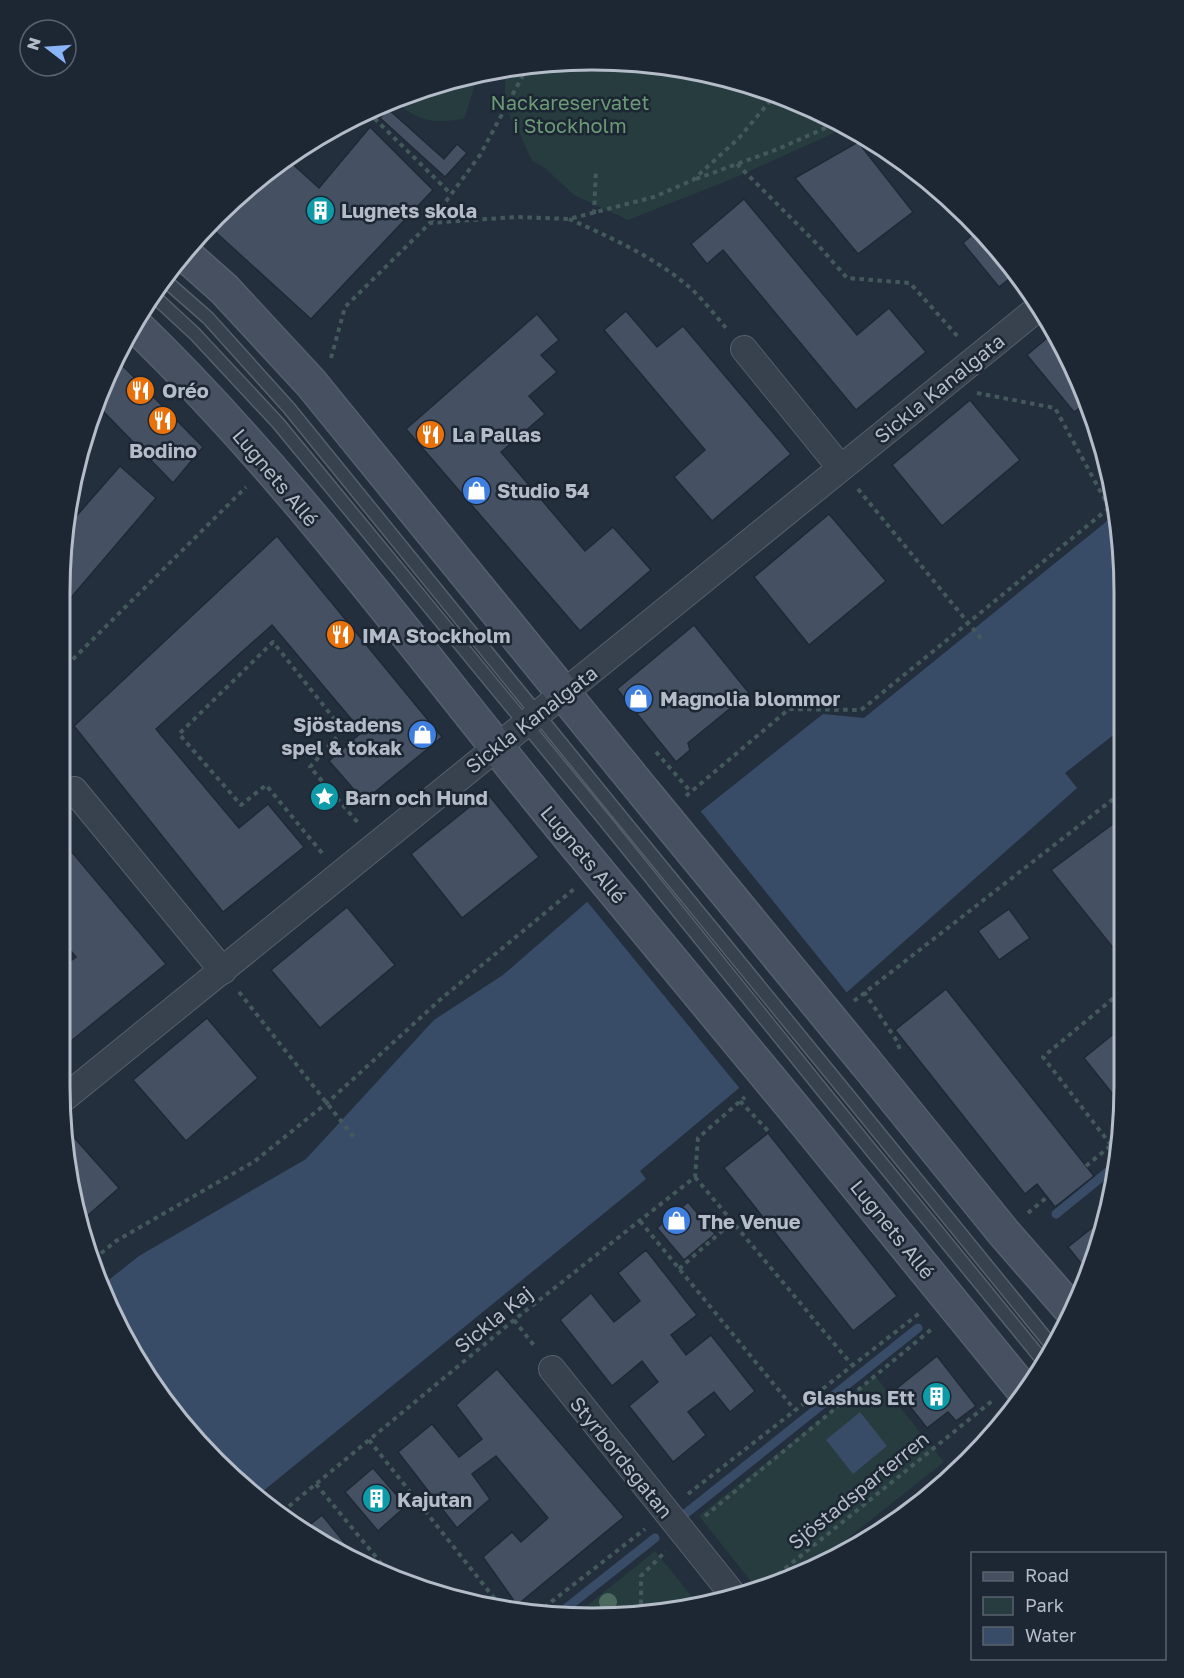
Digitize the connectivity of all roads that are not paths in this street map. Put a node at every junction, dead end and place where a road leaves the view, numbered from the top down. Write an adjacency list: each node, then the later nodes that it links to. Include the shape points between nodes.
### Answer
1 (191, 259): 8 (street, via 224,289 311,383)
2 (171, 285): 9 (lane, via 208,318 259,374)
3 (159, 301): 9 (lane, via 278,423)
4 (1033, 313): 7 (street, Sickla Kanalgata)
5 (140, 330): 10 (street, Lugnets Allé, via 256,450)
6 (744, 349): 7 (street)
7 (840, 467): 8 (street, Sickla Kanalgata)
8 (565, 693): 9 (street, Sickla Kanalgata); 14 (street, bridge)
9 (531, 718): 10 (street, Sickla Kanalgata); 15 (lane, bridge, via 617,812); 16 (lane, bridge, via 606,822)
10 (496, 747): 12 (street, Sickla Kanalgata); 18 (street, Lugnets Allé, bridge)
11 (75, 790): 12 (street)
12 (223, 971): 13 (street, Sickla Kanalgata)
13 (70, 1093)
14 (1066, 1305)
15 (1048, 1340)
16 (1039, 1356)
17 (552, 1369): 19 (street, Styrbordsgatan)
18 (1019, 1385)
19 (729, 1589)

